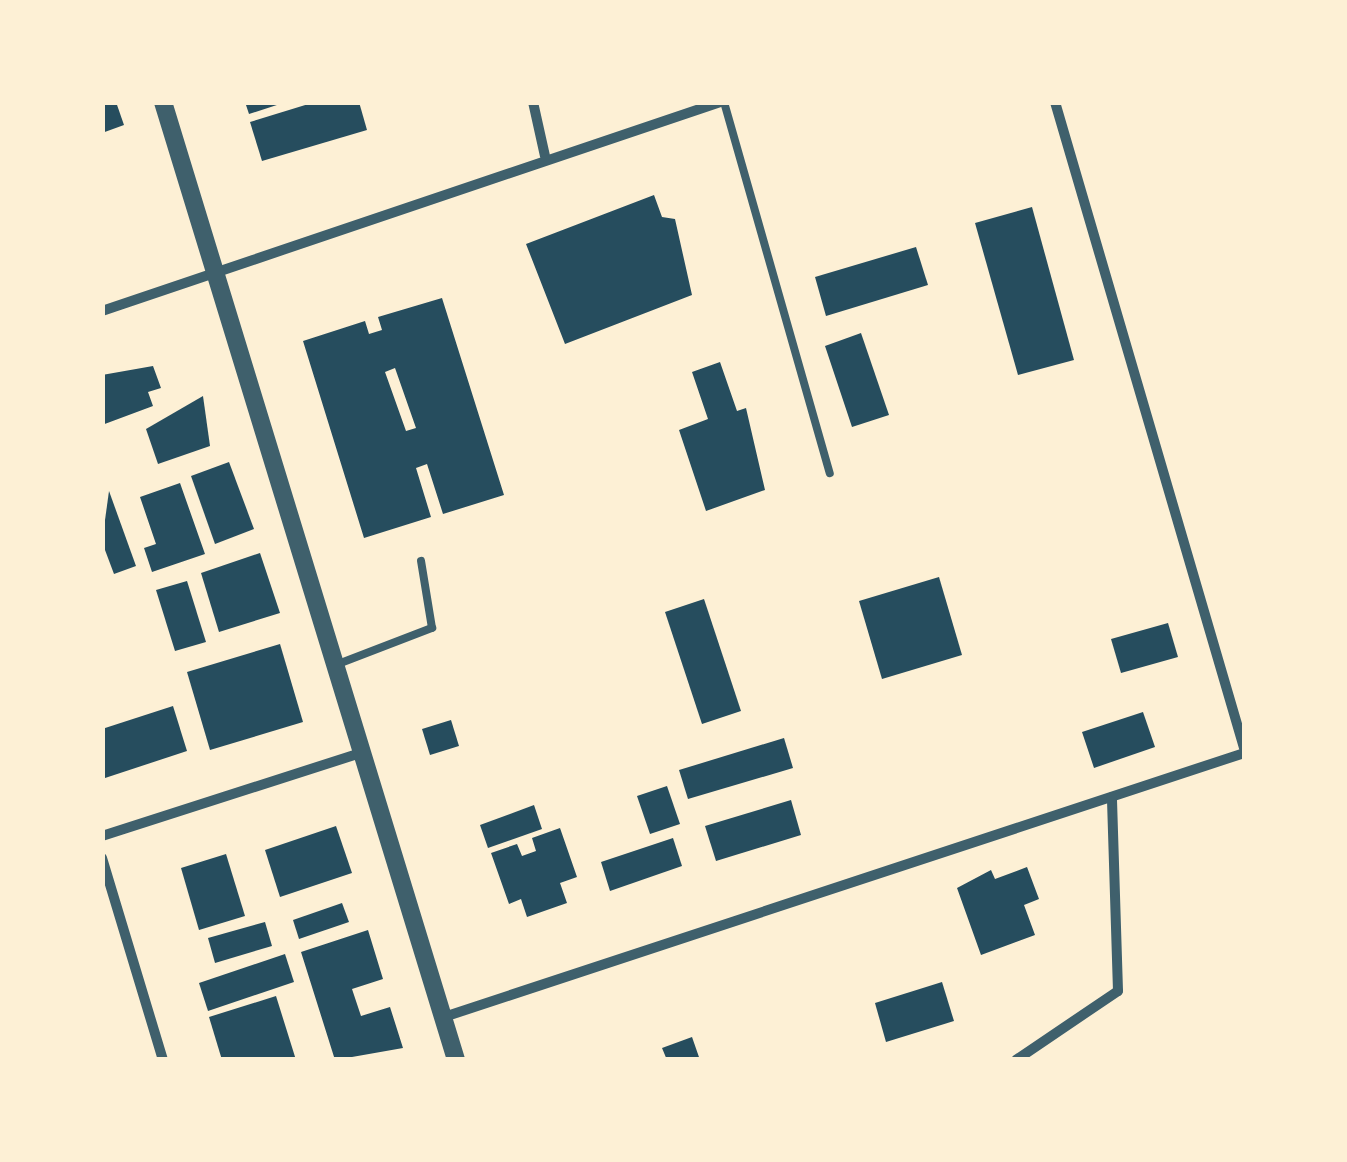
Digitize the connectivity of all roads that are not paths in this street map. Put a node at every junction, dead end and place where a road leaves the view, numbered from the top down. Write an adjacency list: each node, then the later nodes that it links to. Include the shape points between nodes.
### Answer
1 (164, 102): 6 (street)
2 (534, 102): 5 (street)
3 (722, 102): 5 (street); 8 (lane)
4 (1055, 102): 11 (street)
5 (544, 156): 6 (street)
6 (218, 270): 7 (street); 10 (street)
7 (102, 311)
8 (830, 473)
9 (421, 561): 10 (lane, via 432,628)
10 (337, 664): 12 (street)
11 (1244, 750): 13 (street)
12 (363, 752): 14 (street); 16 (street)
13 (1112, 797): 16 (street); 19 (street, via 1118,991)
14 (102, 836)
15 (102, 858): 17 (street)
16 (444, 1017): 18 (street)
17 (163, 1060)
18 (456, 1060)
19 (1016, 1060)

